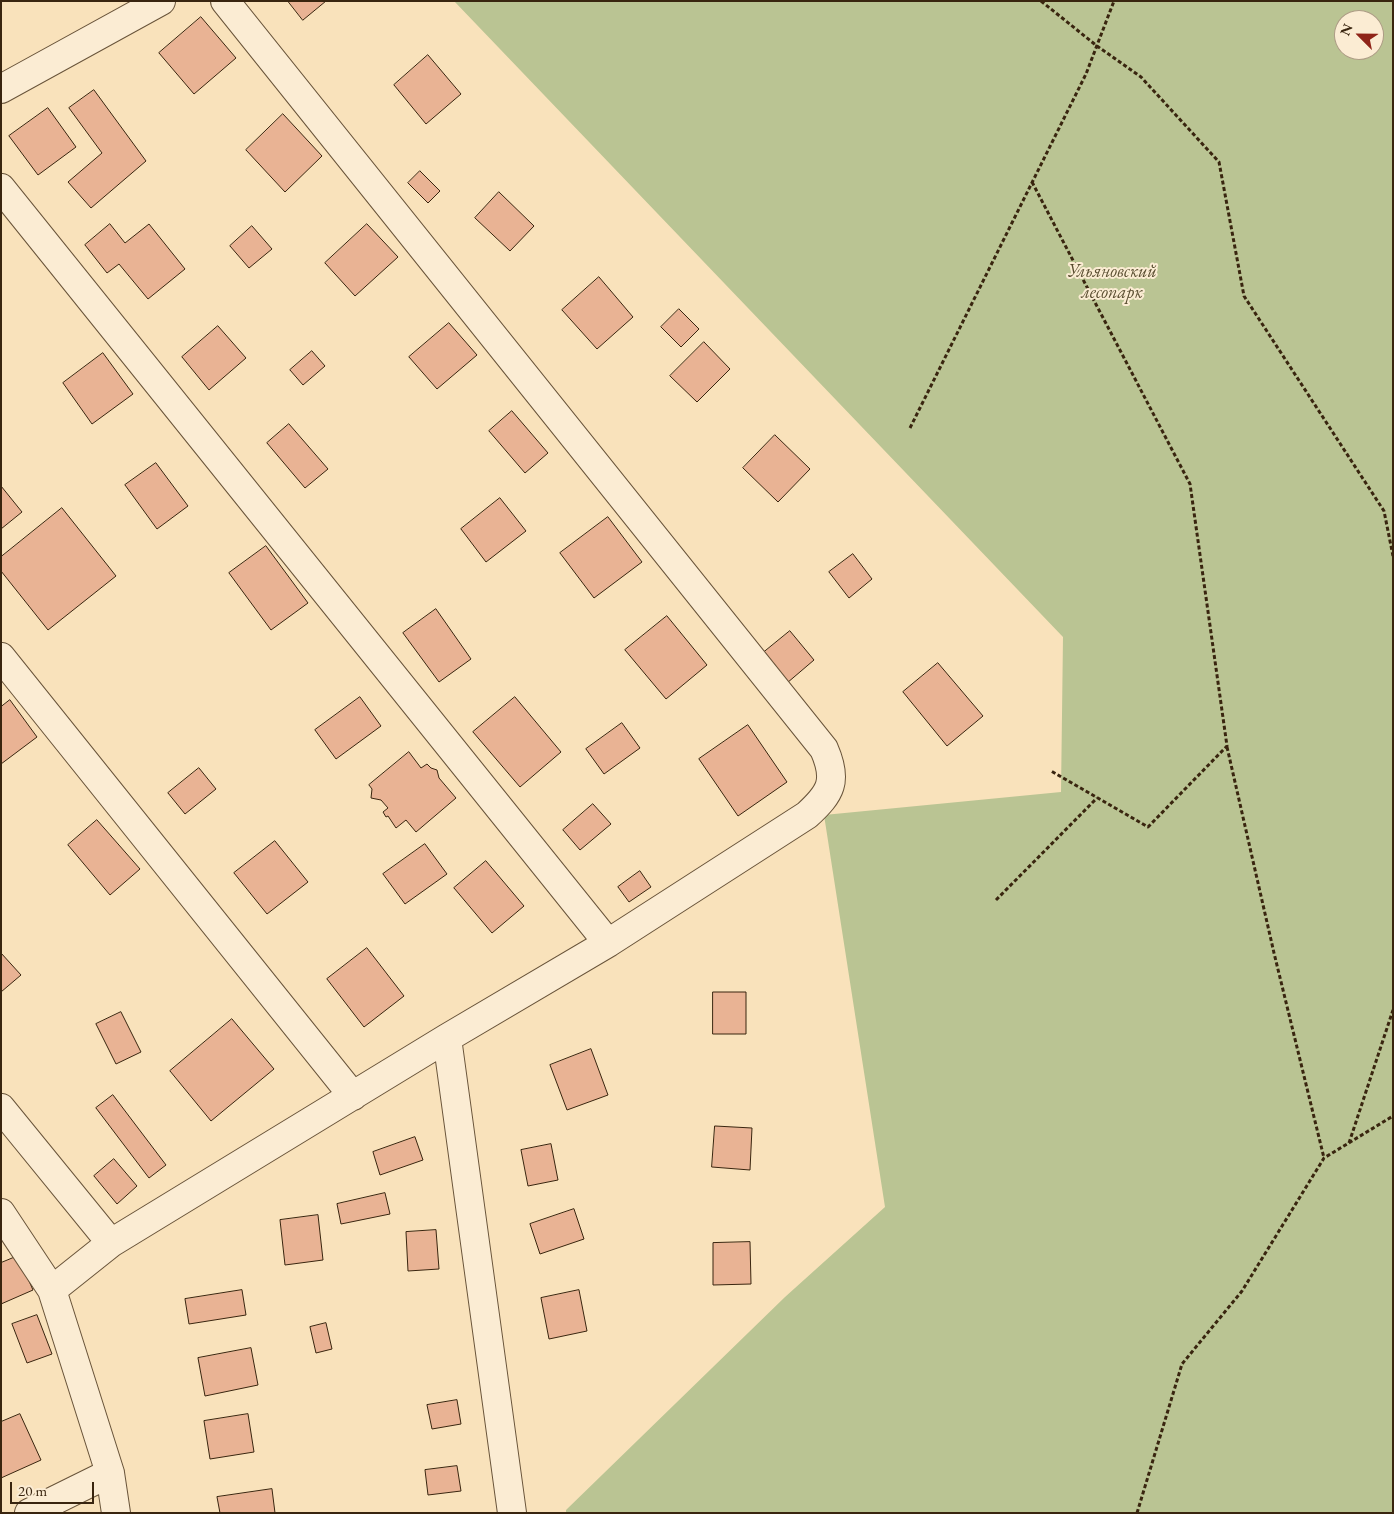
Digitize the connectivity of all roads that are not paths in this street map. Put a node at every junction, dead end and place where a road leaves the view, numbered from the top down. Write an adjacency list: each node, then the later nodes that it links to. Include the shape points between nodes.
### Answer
1 (161, 1): 3 (street)
2 (226, 1): 6 (street, via 824,749 832,766 831,785 822,801 807,816)
3 (1, 89)
4 (1, 188): 6 (street)
5 (1, 657): 8 (street)
6 (608, 943): 7 (street)
7 (446, 1038): 8 (street); 16 (street)
8 (353, 1096): 11 (street)
9 (1, 1108): 11 (street)
10 (1, 1213): 12 (street)
11 (111, 1243): 12 (street)
12 (52, 1290): 13 (street)
13 (110, 1473): 14 (street); 15 (street)
14 (29, 1513)
15 (116, 1513)
16 (512, 1513)

